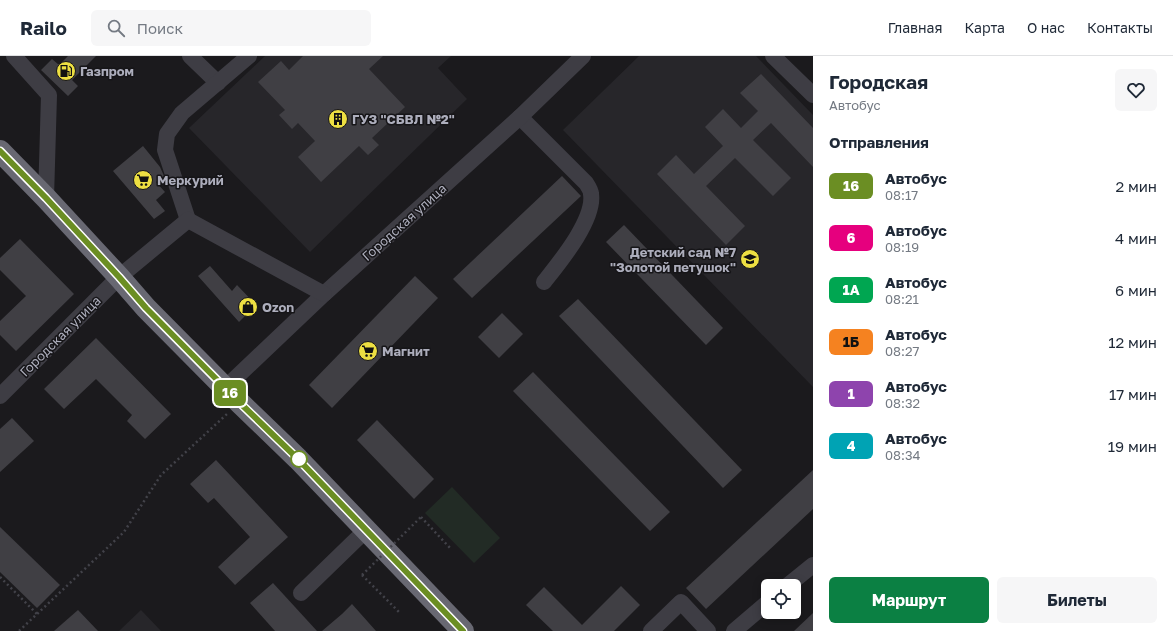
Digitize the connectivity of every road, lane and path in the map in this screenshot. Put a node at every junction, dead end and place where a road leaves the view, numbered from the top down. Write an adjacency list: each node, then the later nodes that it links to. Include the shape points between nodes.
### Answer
1 (14, 56): 10 (street, via 49,95)
2 (190, 56): 6 (street)
3 (248, 56): 6 (street)
4 (583, 56): 8 (street, Городская улица)
5 (773, 56): 7 (street)
6 (218, 83): 11 (street, via 182,113 167,134 165,150)
7 (813, 95)
8 (520, 117): 13 (street, via 586,183 591,194 587,217 570,248); 14 (street, Городская улица)
9 (0, 151): 10 (highway)
10 (46, 198): 12 (highway)
11 (188, 220): 12 (street, Городская улица); 14 (street)
12 (119, 277): 15 (highway); 16 (street, Городская улица)
13 (544, 282)
14 (324, 294): 15 (street, Городская улица)
15 (232, 395): 17 (highway); 25 (path, via 161,475 124,532)
16 (0, 396)
17 (366, 530): 22 (street); 27 (highway)
18 (451, 549): 24 (path, bridge, via 421,517 362,576)
19 (813, 564): 21 (street)
20 (0, 577): 25 (path)
21 (795, 579)
22 (301, 593)
23 (761, 608): 30 (street)
24 (400, 613)
25 (38, 614): 26 (path)
26 (19, 631)
27 (463, 631)
28 (651, 631): 29 (street, via 681,602)
29 (708, 631)
30 (734, 631)

